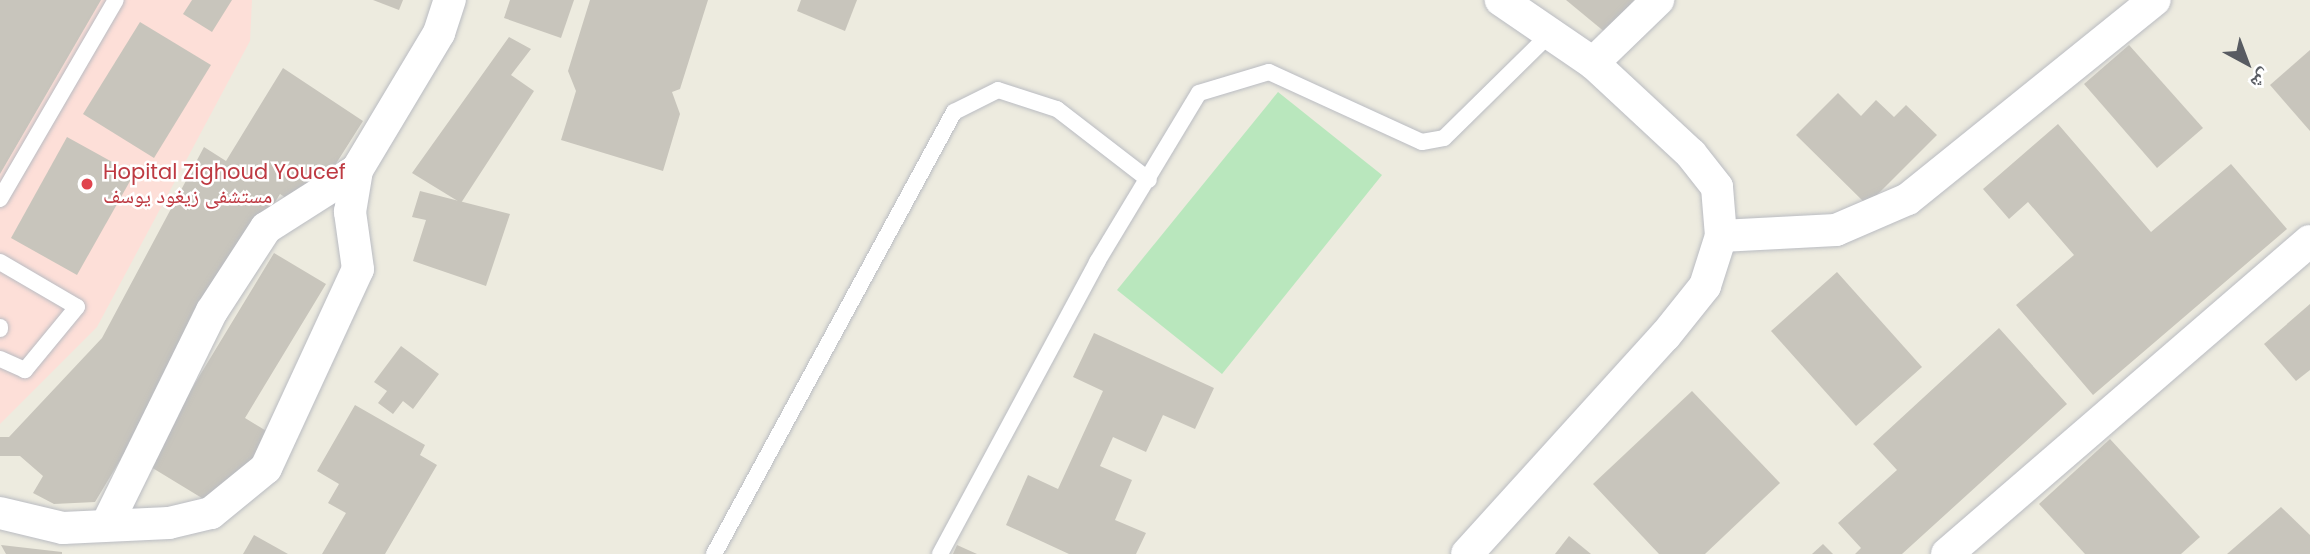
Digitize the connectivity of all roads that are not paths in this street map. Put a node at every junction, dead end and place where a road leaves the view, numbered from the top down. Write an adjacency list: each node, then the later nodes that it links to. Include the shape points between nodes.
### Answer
1 (116, 0): 10 (lane)
2 (450, 0): 8 (street, via 439,33)
3 (1501, 0): 6 (street)
4 (1658, 0): 7 (street)
5 (2155, 0): 11 (street, via 1908,199 1836,230)
6 (1550, 34): 7 (street); 9 (lane, via 1444,138 1422,142 1269,72 1199,93)
7 (1593, 63): 11 (street, via 1717,187)
8 (357, 170): 16 (street, via 266,228 212,311); 16 (street, via 350,212 358,269 266,468 211,513 169,523)
9 (1149, 180): 17 (lane, via 1057,109 998,89 954,112); 18 (lane, via 1097,262)
10 (0, 199)
11 (1721, 236): 19 (street, via 1705,286)
12 (2310, 241): 20 (street)
13 (0, 262): 14 (lane, via 77,307 25,370)
14 (0, 359)
15 (0, 513): 16 (street, via 64,528)
16 (107, 524)
17 (713, 554)
18 (940, 554)
19 (1467, 554)
20 (1947, 554)

